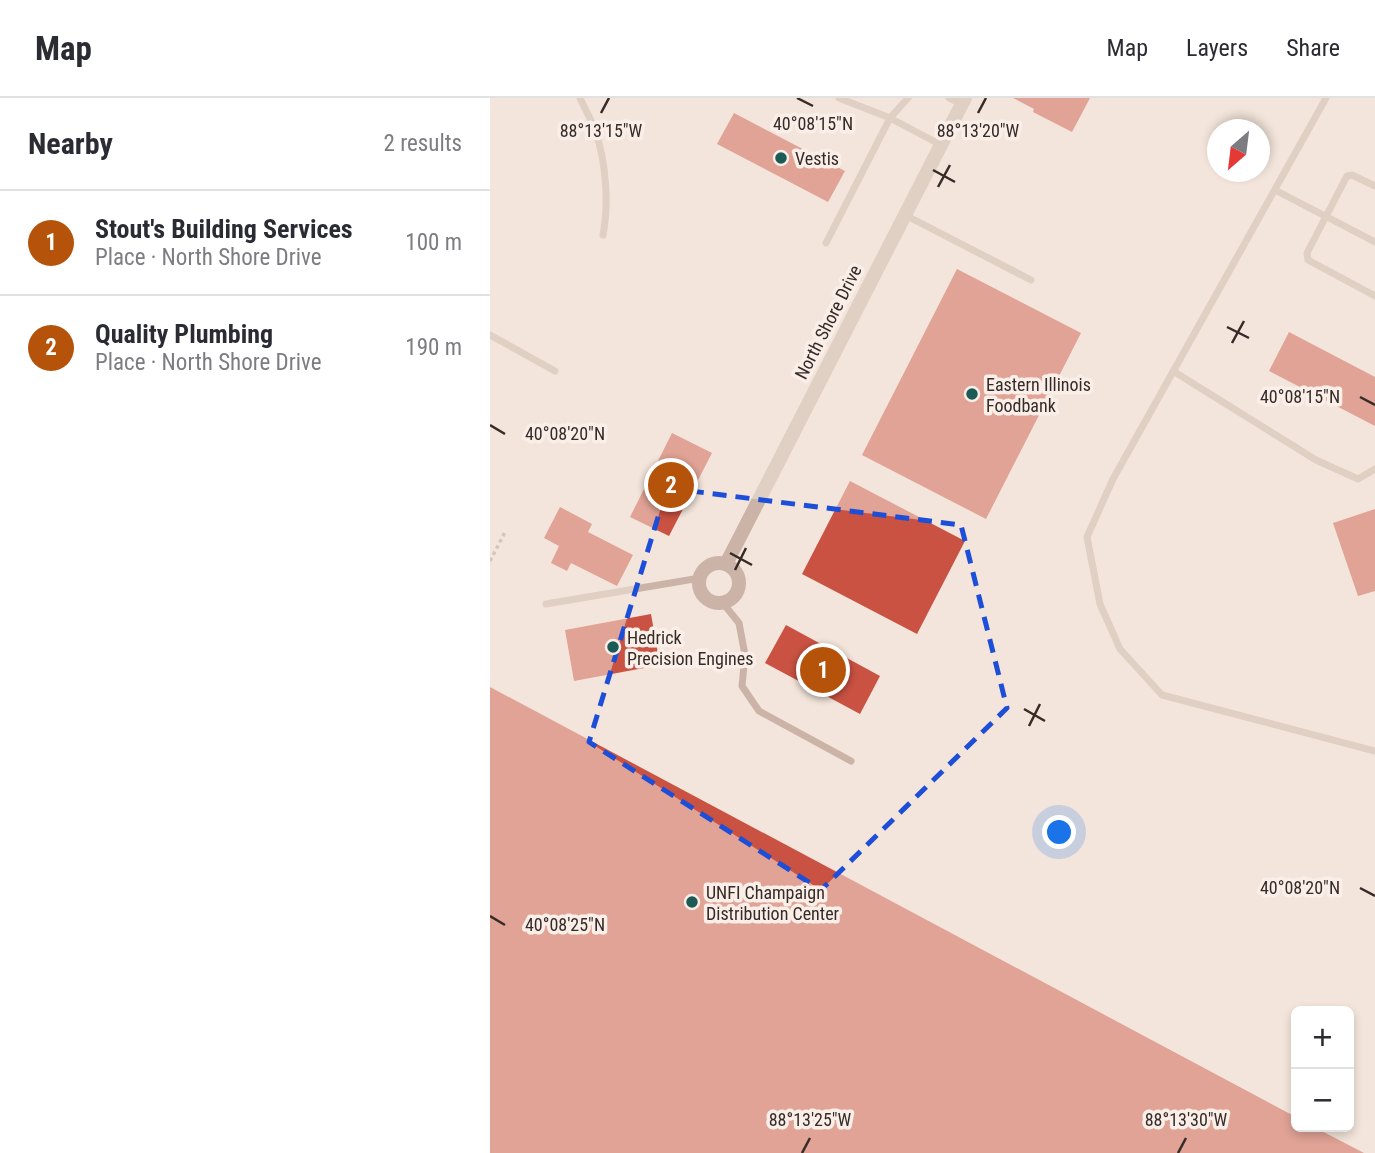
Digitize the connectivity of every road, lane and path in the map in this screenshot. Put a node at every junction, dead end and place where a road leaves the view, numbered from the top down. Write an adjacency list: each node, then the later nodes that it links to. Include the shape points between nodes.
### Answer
1 (580, 98): 12 (lane, via 596,133 604,174)
2 (838, 98): 6 (lane)
3 (908, 98): 6 (lane)
4 (1326, 98): 9 (lane)
5 (959, 100): 7 (street, North Shore Drive)
6 (890, 118): 7 (lane); 14 (lane)
7 (941, 145): 10 (street, North Shore Drive)
8 (1375, 186): 11 (lane, via 1347,176)
9 (1275, 190): 11 (lane); 19 (lane)
10 (905, 215): 15 (lane); 23 (street, North Shore Drive)
11 (1324, 216): 13 (lane); 16 (lane, via 1308,260)
12 (603, 235)
13 (1375, 242)
14 (826, 243)
15 (1031, 280)
16 (1375, 296)
17 (490, 335): 18 (lane)
18 (555, 370)
19 (1173, 371): 20 (lane, via 1316,460 1358,479); 27 (lane, via 1113,479 1087,537 1100,604 1120,649 1162,695)
20 (1375, 469)
21 (505, 532): 22 (path)
22 (490, 561)
23 (726, 564): 24 (street, via 713,564); 25 (street, via 736,572 739,585 734,596)
24 (700, 578): 25 (street, via 705,596); 26 (lane)
25 (722, 603): 28 (lane, via 739,622 745,654 742,685 759,711)
26 (546, 604)
27 (1375, 751)
28 (851, 761)

